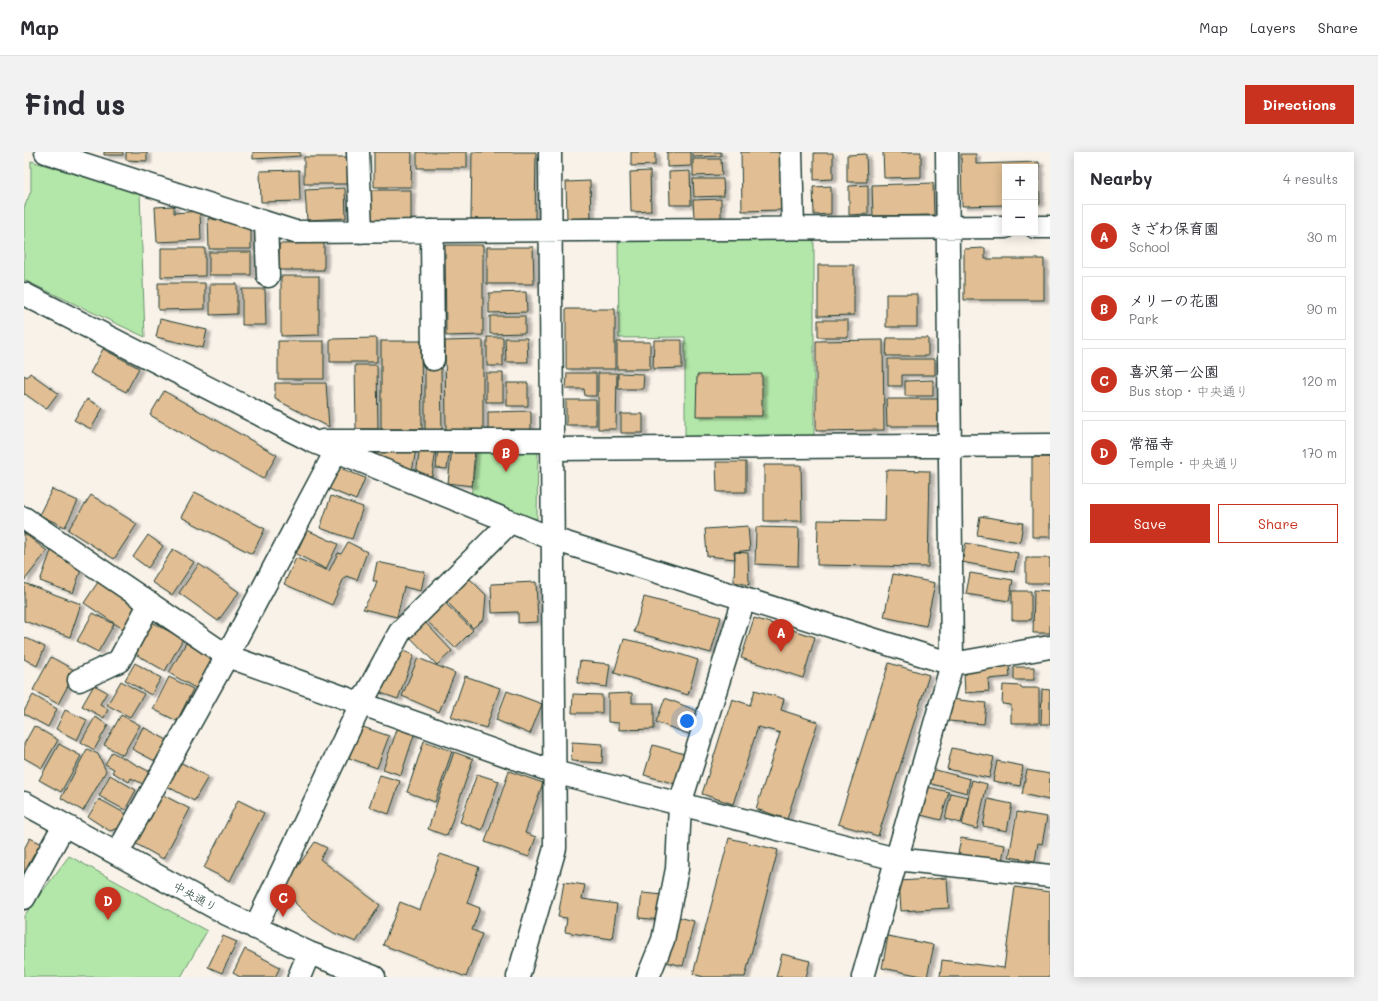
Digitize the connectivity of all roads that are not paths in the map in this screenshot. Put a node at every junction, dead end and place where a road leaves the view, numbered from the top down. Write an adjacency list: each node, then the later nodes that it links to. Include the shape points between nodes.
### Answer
1 (46, 152): 6 (street)
2 (358, 152): 14 (street)
3 (550, 152): 12 (street)
4 (791, 152): 11 (street)
5 (947, 152): 7 (street)
6 (266, 223): 14 (street, via 295,232); 15 (street)
7 (947, 227): 8 (street); 11 (street); 21 (street)
8 (1002, 227)
9 (1038, 227): 10 (street)
10 (1050, 227)
11 (793, 228): 12 (street)
12 (551, 230): 13 (street); 19 (street)
13 (432, 231): 14 (street); 17 (street)
14 (361, 232)
15 (268, 276)
16 (24, 294): 18 (street)
17 (433, 359)
18 (312, 441): 19 (street); 22 (street)
19 (552, 445): 21 (street); 25 (street)
20 (1050, 445): 21 (street)
21 (950, 446): 30 (street)
22 (336, 451): 24 (street); 29 (street)
23 (24, 518): 27 (street)
24 (510, 522): 25 (street); 32 (street, via 400,632)
25 (553, 539): 26 (street); 33 (street)
26 (744, 599): 30 (street); 35 (street)
27 (150, 604): 29 (street); 31 (street, via 119,660)
28 (1050, 647): 30 (street)
29 (227, 656): 32 (street); 37 (street)
30 (952, 664): 38 (street)
31 (79, 680)
32 (361, 704): 33 (street); 41 (street)
33 (554, 772): 35 (street); 45 (street, via 555,848)
34 (24, 803): 36 (street, 中央通り)
35 (680, 804): 38 (street); 46 (street, via 677,869 662,940)
36 (64, 825): 37 (street, 中央通り); 40 (street)
37 (117, 854): 41 (street, 中央通り)
38 (896, 859): 39 (street); 47 (street)
39 (1050, 876)
40 (24, 898)
41 (255, 928): 42 (street, 中央通り)
42 (309, 954): 43 (street); 44 (street, 中央通り)
43 (300, 977)
44 (374, 977)
45 (518, 977)
46 (648, 977)
47 (863, 977)

